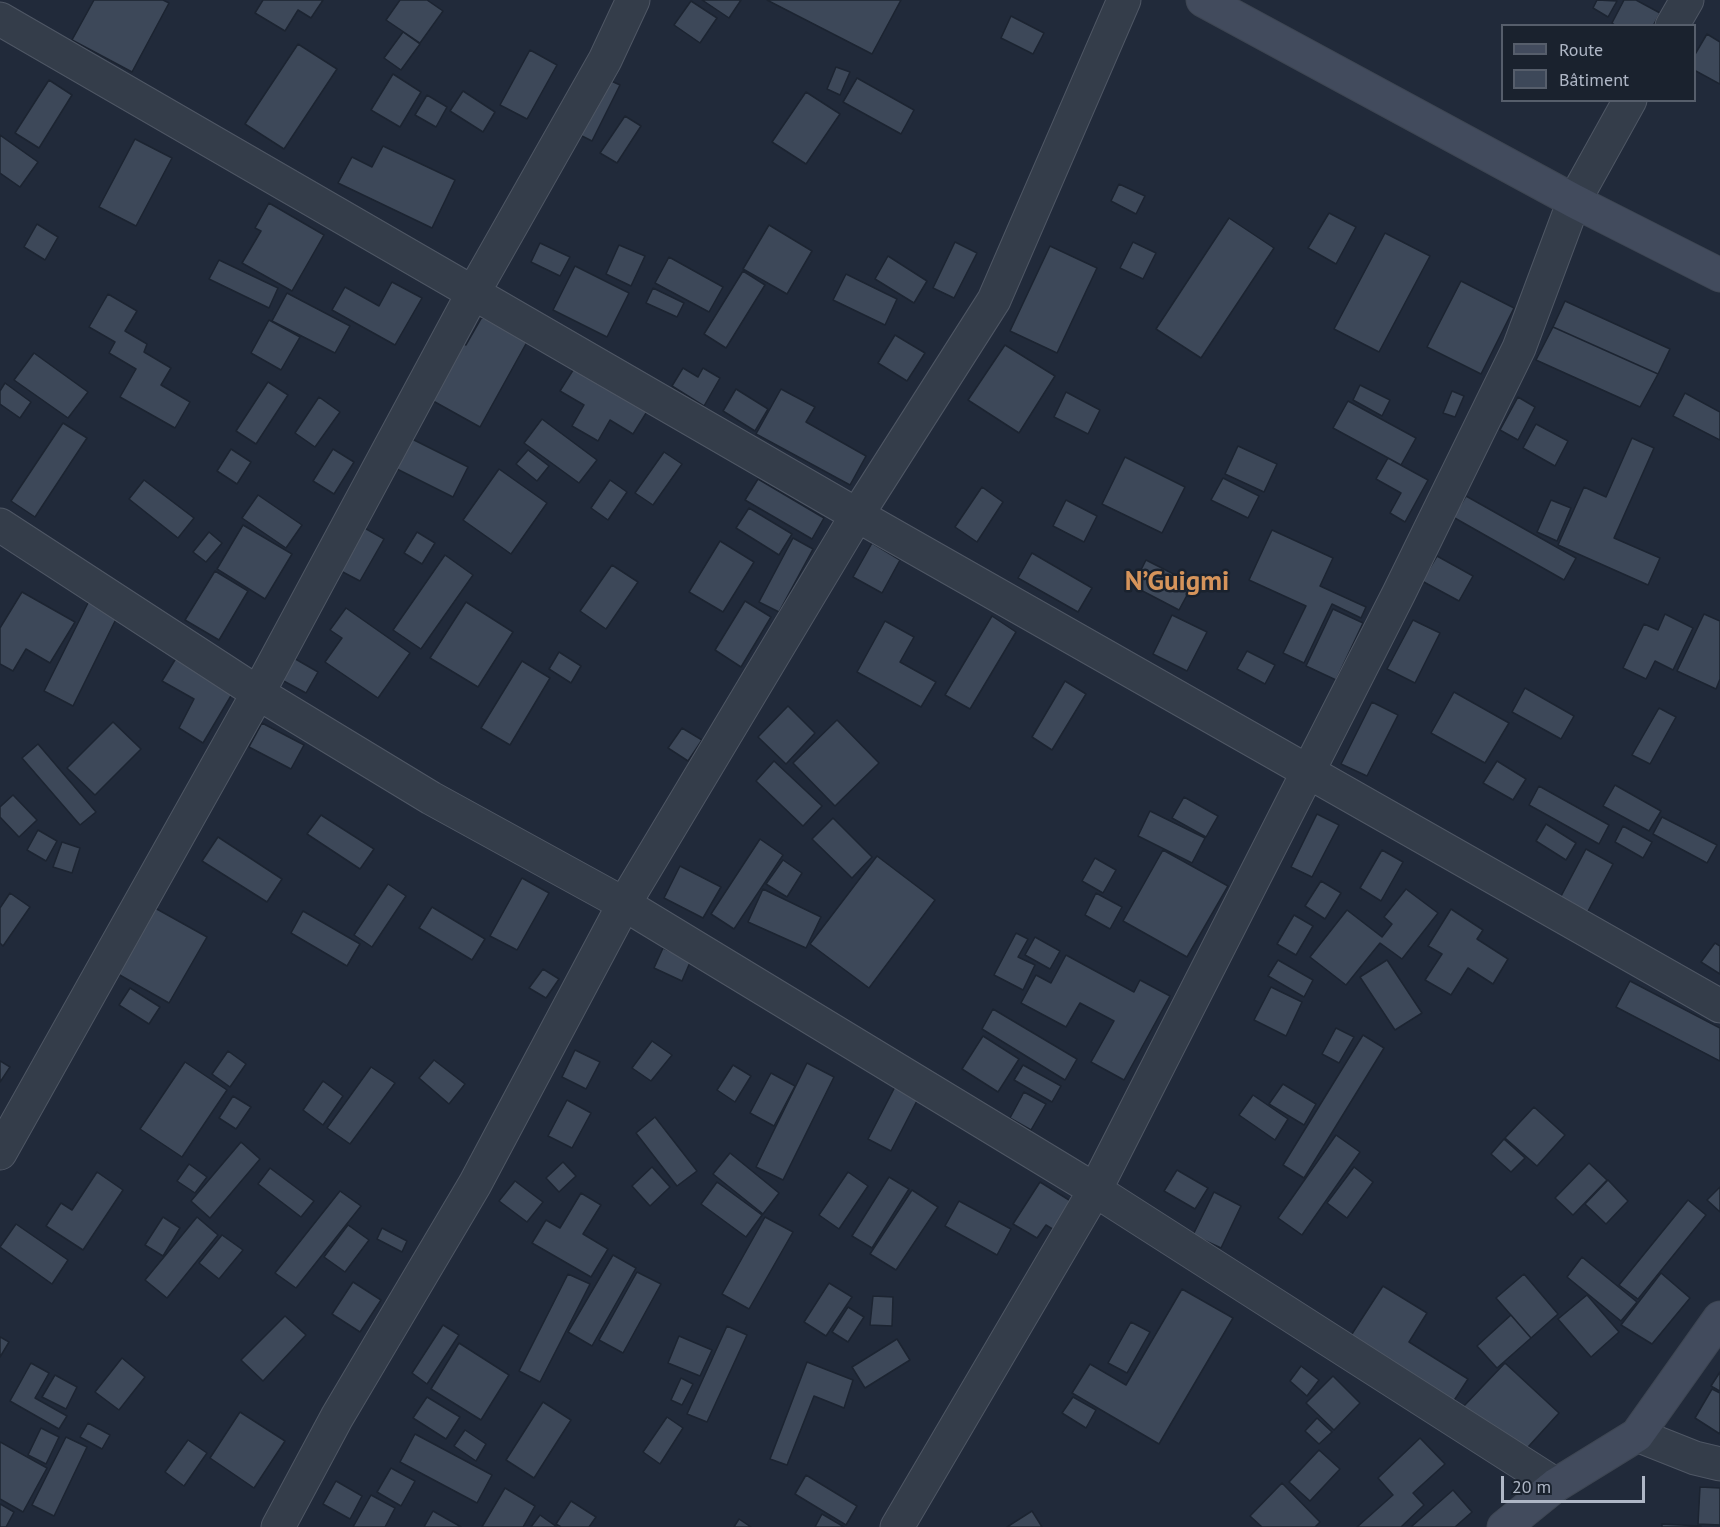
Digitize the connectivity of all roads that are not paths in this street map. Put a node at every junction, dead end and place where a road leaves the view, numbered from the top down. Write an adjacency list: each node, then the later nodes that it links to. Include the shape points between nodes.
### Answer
1 (633, 0): 10 (street, via 605,60)
2 (1124, 0): 11 (street, via 994,300)
3 (1203, 0): 8 (street)
4 (1687, 0): 6 (street)
5 (0, 19): 10 (street)
6 (1673, 24)
7 (1629, 102): 8 (street)
8 (1574, 201): 9 (street); 14 (street, via 1519,348)
9 (1720, 274)
10 (473, 293): 11 (street); 13 (street)
11 (856, 515): 14 (street); 15 (street)
12 (0, 525): 13 (street)
13 (258, 693): 15 (street, via 431,798); 17 (street)
14 (1309, 771): 16 (street); 18 (street)
15 (624, 904): 18 (street); 23 (street, via 475,1184)
16 (1720, 1006)
17 (0, 1153)
18 (1095, 1190): 22 (street); 24 (street)
19 (1720, 1318): 20 (street)
20 (1637, 1435): 21 (street); 22 (street)
21 (1720, 1464)
22 (1556, 1485): 25 (street)
23 (278, 1527)
24 (897, 1527)
25 (1504, 1527)

